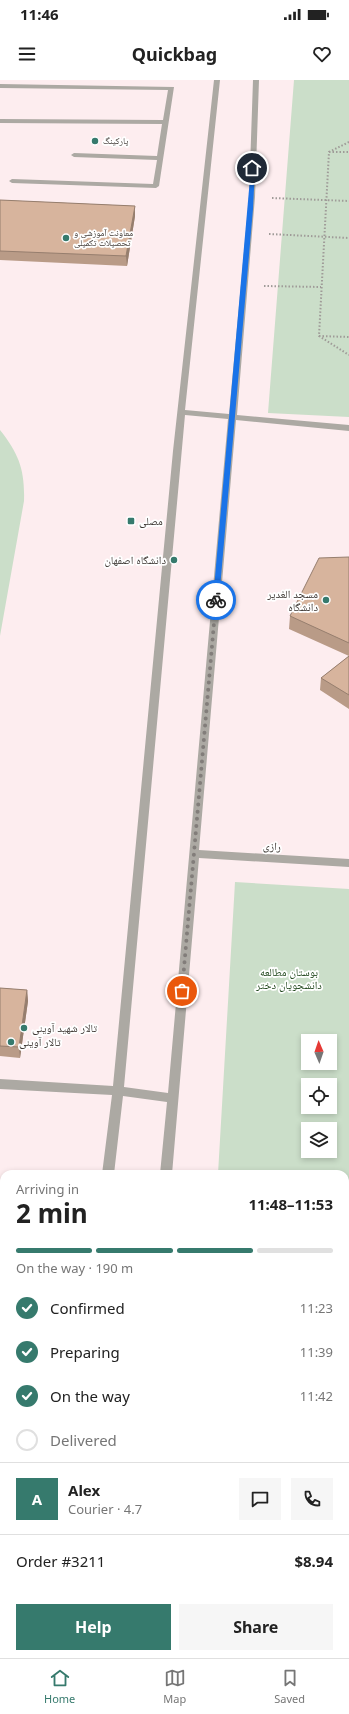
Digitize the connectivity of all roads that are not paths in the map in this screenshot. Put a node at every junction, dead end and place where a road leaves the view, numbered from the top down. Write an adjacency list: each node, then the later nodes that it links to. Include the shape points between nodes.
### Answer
1 (217, 80): 9 (lane)
2 (256, 80): 10 (lane, via 252,197)
3 (0, 86): 5 (lane, via 172,88)
4 (0, 121): 5 (lane)
5 (166, 122): 7 (lane)
6 (74, 155): 7 (lane)
7 (160, 158): 8 (lane, via 156,186)
8 (12, 181)
9 (181, 412): 10 (lane); 15 (lane)
10 (232, 418): 11 (lane); 12 (lane)
11 (349, 428)
12 (194, 854): 13 (lane, رازی); 16 (lane)
13 (349, 863)
14 (0, 1084): 15 (lane)
15 (118, 1091): 16 (lane); 17 (lane)
16 (172, 1098): 18 (lane)
17 (108, 1170)
18 (166, 1170)

